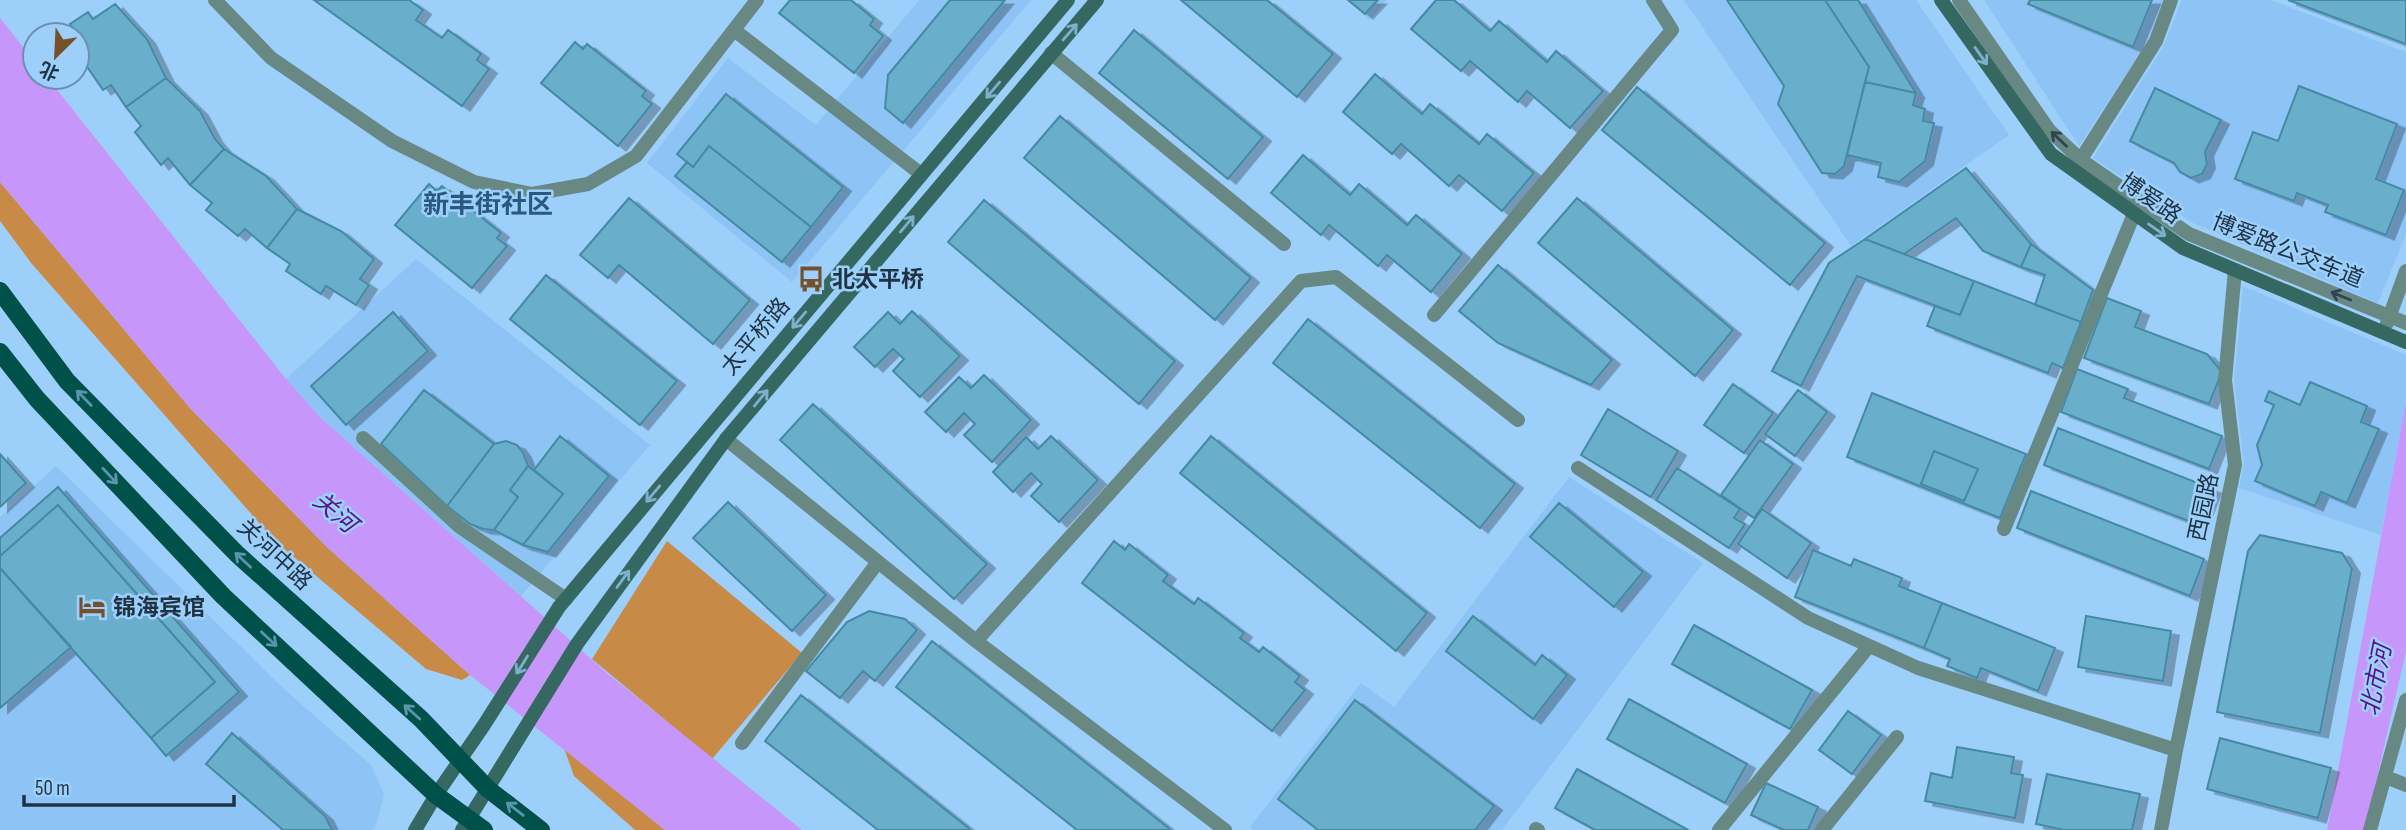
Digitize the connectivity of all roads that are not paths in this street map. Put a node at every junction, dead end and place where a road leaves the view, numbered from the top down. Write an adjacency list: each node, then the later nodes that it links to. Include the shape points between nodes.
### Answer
1 (215, 0): 9 (lane, via 271,58 392,141 474,182 532,194 588,184 636,156)
2 (757, 0): 9 (lane)
3 (1068, 0): 12 (main road, 太平桥路, one-way to 12)
4 (1097, 0): 10 (main road, one-way to 4)
5 (1653, 0): 18 (lane, via 1672,30)
6 (1941, 0): 11 (main road, 博爱路, one-way to 11, via 2050,155)
7 (1959, 0): 11 (lane, 博爱路公交车道, one-way to 7)
8 (2171, 0): 11 (lane, via 2156,41)
9 (734, 30): 12 (lane)
10 (1051, 53): 14 (lane); 26 (main road, one-way to 10)
11 (2077, 166): 13 (main road, 博爱路); 19 (lane, 博爱路公交车道, one-way to 11, via 2189,234)
12 (921, 174): 30 (main road, 太平桥路, one-way to 30)
13 (2134, 214): 15 (main road, 博爱路, one-way to 15, via 2183,248); 28 (lane)
14 (1284, 244)
15 (2235, 270): 21 (main road, 博爱路); 36 (lane, 西园路, via 2225,380 2235,466)
16 (2406, 271): 19 (lane)
17 (0, 290): 37 (main road, 关河中路, one-way to 17, via 237,554 67,381)
18 (1434, 315)
19 (2390, 316): 20 (lane, 博爱路公交车道); 21 (lane)
20 (2405, 322)
21 (2384, 332): 22 (main road, 博爱路)
22 (2404, 341)
23 (1, 355): 41 (main road, one-way to 41, via 223,596)
24 (1518, 420): 31 (lane, via 1336,277 1301,281)
25 (363, 439): 30 (lane, via 460,527)
26 (726, 439): 29 (lane); 40 (main road, one-way to 26, via 583,634)
27 (1578, 468): 32 (lane, via 1808,618)
28 (2004, 529)
29 (878, 562): 31 (lane); 35 (lane)
30 (562, 603): 37 (main road, one-way to 37)
31 (976, 641): 46 (lane)
32 (1869, 646): 36 (lane, via 1918,668); 47 (lane)
33 (2406, 700): 38 (lane)
34 (1896, 737): 48 (lane)
35 (742, 743)
36 (2176, 750): 49 (lane, 西园路)
37 (461, 760): 40 (main road, 关河中路); 41 (main road)
38 (2386, 777): 39 (lane); 50 (lane)
39 (2406, 785)
40 (488, 789): 42 (main road); 45 (main road, 关河中路, one-way to 40)
41 (436, 795): 42 (main road); 43 (main road)
42 (466, 824): 44 (main road)
43 (415, 830)
44 (484, 830)
45 (541, 830)
46 (1224, 830)
47 (1719, 830)
48 (1822, 830)
49 (2161, 830)
50 (2370, 830)

